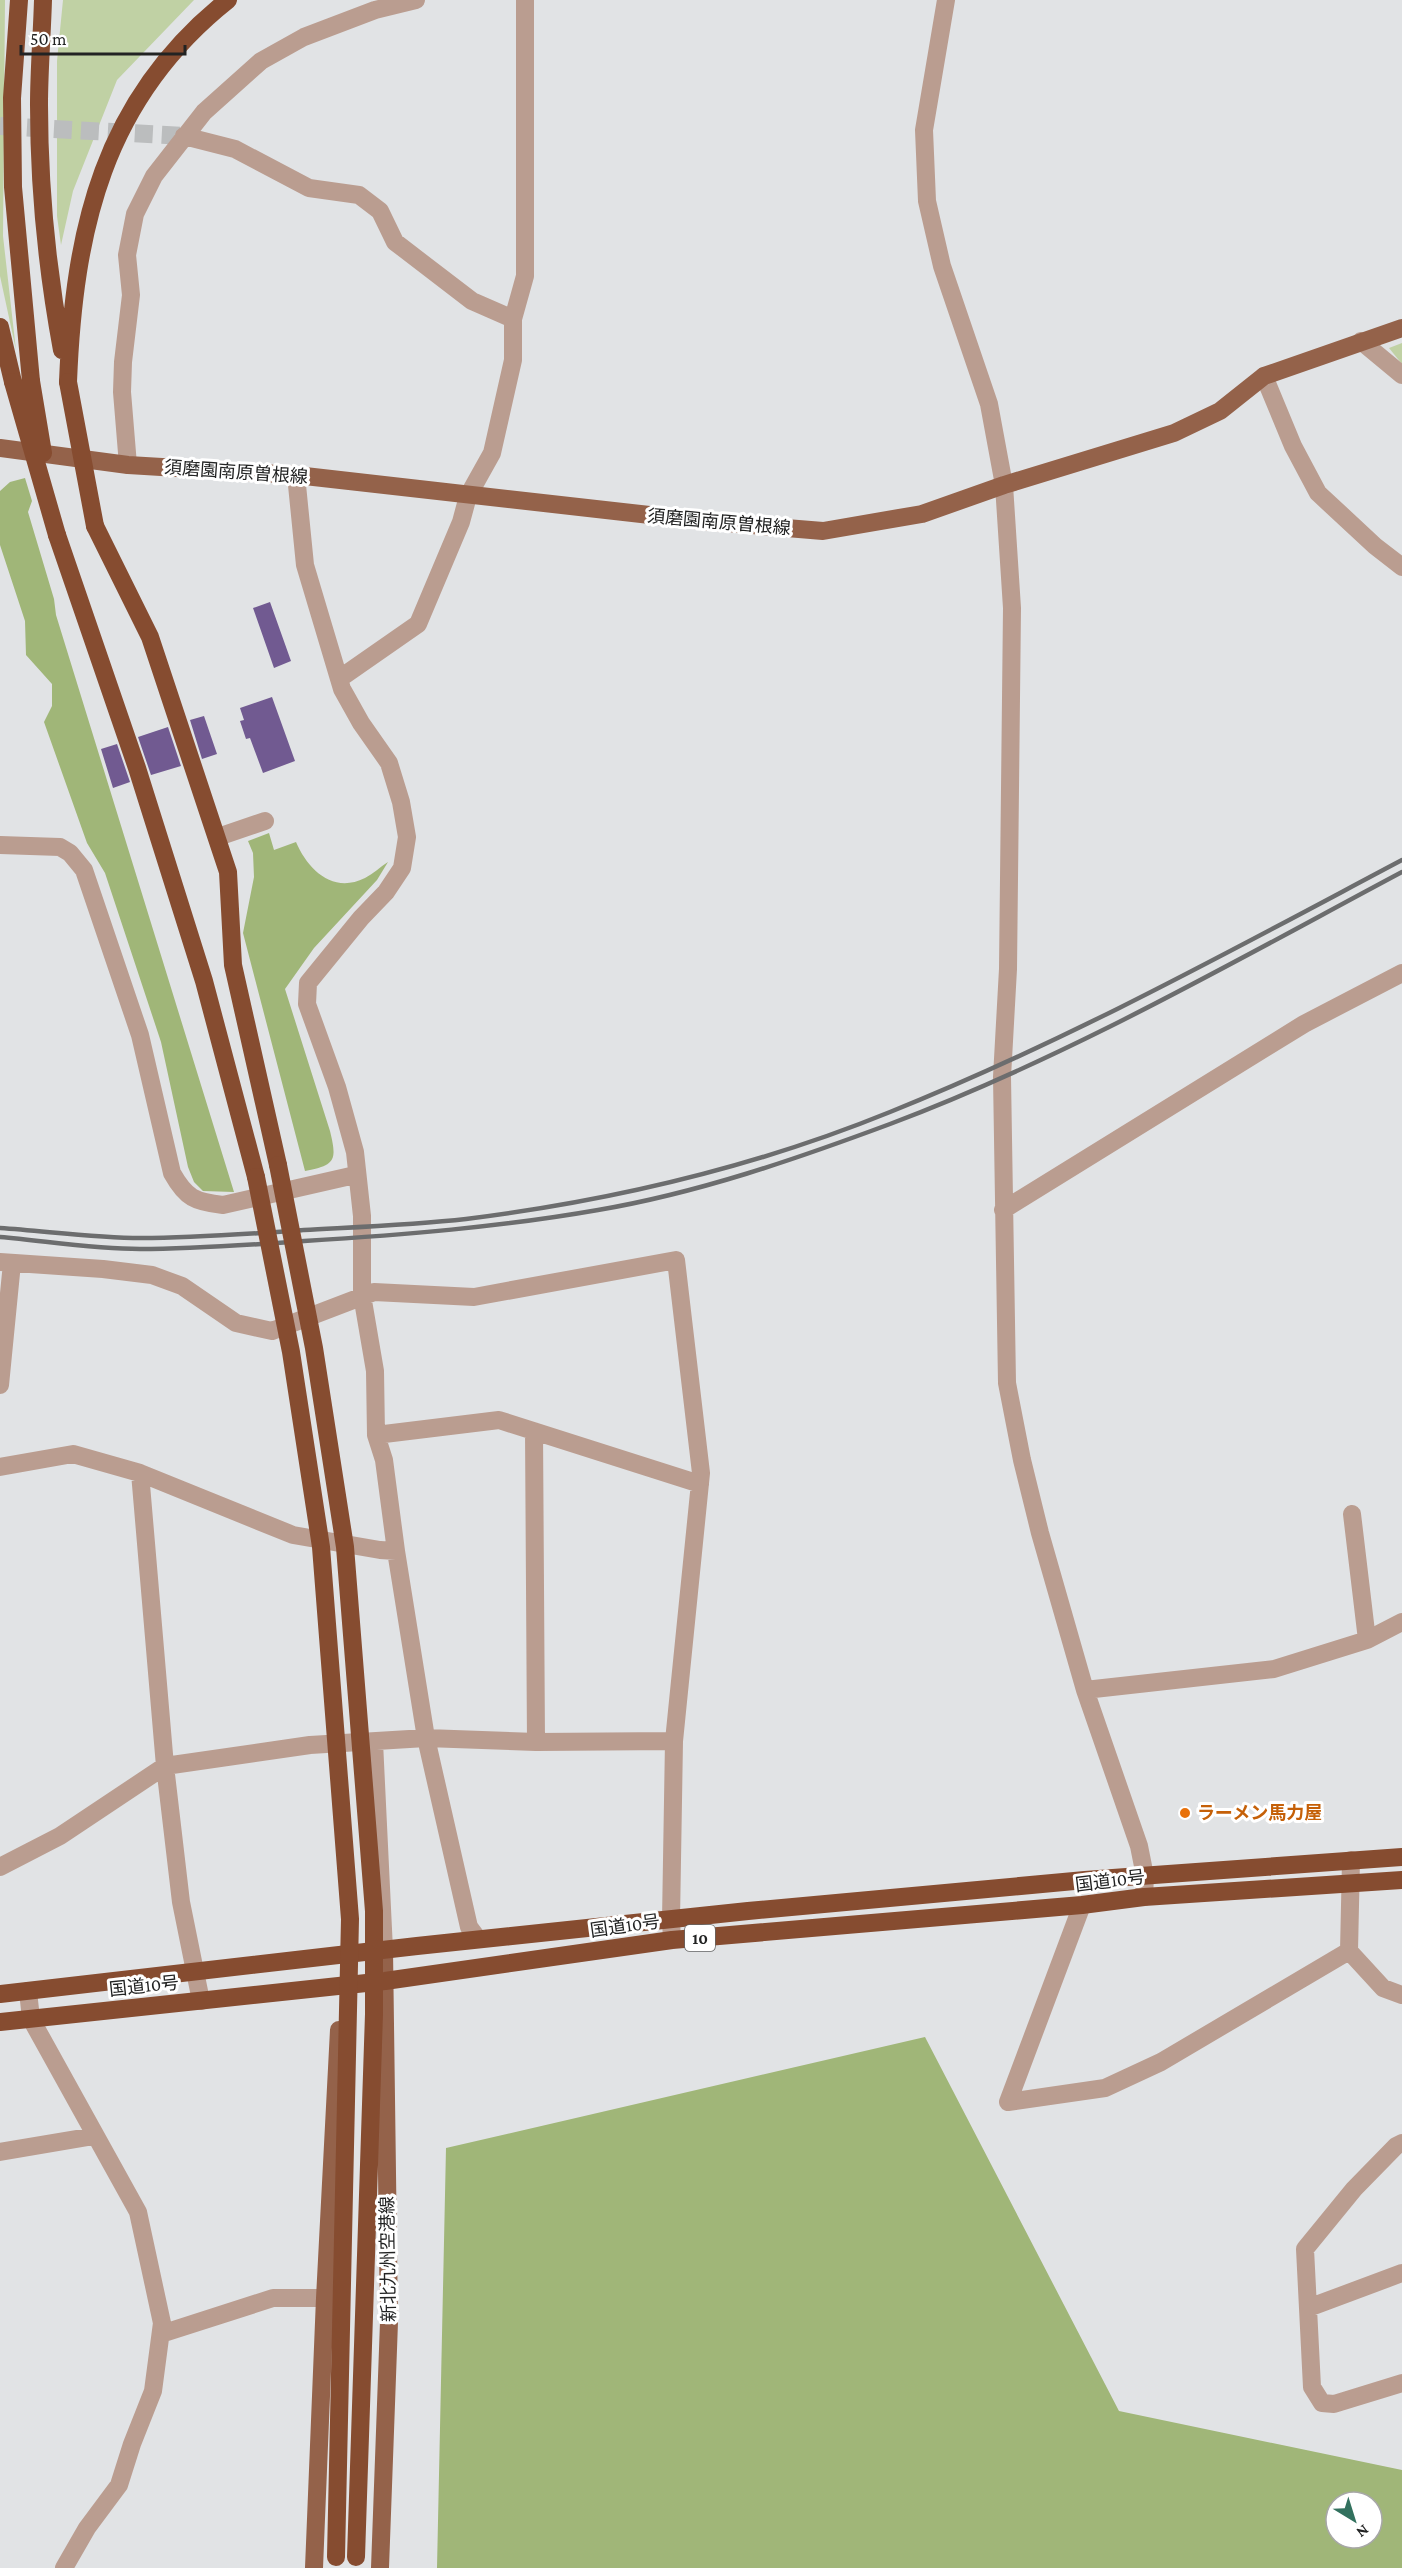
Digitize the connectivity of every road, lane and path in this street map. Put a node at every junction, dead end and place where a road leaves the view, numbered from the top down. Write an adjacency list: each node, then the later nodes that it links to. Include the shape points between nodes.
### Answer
1 (19, 0): 20 (highway, bridge, via 12,98 13,187 31,381)
2 (43, 0): 14 (highway, via 39,104 42,198 51,290)
3 (228, 0): 14 (highway, via 174,49 122,128 105,165 85,230 75,281)
4 (416, 0): 7 (street, via 375,10 304,37 261,61 204,112)
5 (525, 0): 8 (street, via 525,276)
6 (946, 0): 18 (street, via 924,130 927,201 942,266 989,404)
7 (184, 136): 8 (street, via 235,149 309,188 359,195 380,211 396,242 472,300); 16 (street, via 154,176 135,214 127,255 131,295 123,392)
8 (513, 319): 19 (street, via 513,360 492,453)
9 (0, 327): 20 (highway, bridge)
10 (1402, 328): 11 (main road, 須磨園南原曽根線)
11 (1361, 341): 12 (street); 13 (main road, 須磨園南原曽根線)
12 (1402, 375)
13 (1264, 376): 18 (main road, 須磨園南原曽根線, via 1220,411 1174,433); 21 (street, via 1293,446 1318,493)
14 (68, 382): 24 (highway, bridge, via 95,526 150,637)
15 (0, 448): 16 (main road, 須磨園南原曽根線)
16 (128, 465): 17 (main road, 須磨園南原曽根線)
17 (296, 475): 19 (main road, 須磨園南原曽根線); 22 (street, via 305,565)
18 (1004, 484): 19 (main road, 須磨園南原曽根線, via 922,514 823,531); 28 (street, via 1012,608)
19 (468, 496): 22 (street, via 418,624)
20 (57, 535): 79 (highway, bridge, via 137,768 204,981 256,1177 291,1352 321,1547 350,1919)
21 (1402, 567)
22 (339, 679): 27 (street, via 361,723 389,763 407,837 402,868 386,892 308,983 307,1004 337,1087 355,1152)
23 (265, 821): 24 (street)
24 (218, 837): 80 (highway, bridge, via 228,872 233,965 314,1348 345,1547 374,1911)
25 (0, 845): 27 (street, via 60,847 84,870 140,1035 172,1173 183,1192 202,1203 223,1205)
26 (1402, 973): 28 (street, via 1304,1024)
27 (356, 1175): 30 (street, via 362,1216)
28 (1003, 1210): 41 (street, via 1007,1383 1040,1533)
29 (6, 1262): 30 (street, via 152,1275 183,1286 236,1323 272,1331); 31 (street)
30 (363, 1295): 33 (street, via 375,1371); 36 (street, via 374,1292 474,1297 676,1260)
31 (0, 1385)
32 (534, 1431): 33 (street, via 499,1420); 36 (street); 44 (street)
33 (376, 1435): 38 (street, via 384,1460)
34 (0, 1467): 35 (street, via 73,1454)
35 (140, 1473): 38 (street, via 293,1534); 47 (street)
36 (700, 1484): 45 (street)
37 (1352, 1514): 40 (street)
38 (396, 1551): 42 (street)
39 (1402, 1622): 40 (street)
40 (1367, 1640): 41 (street, via 1274,1669)
41 (1085, 1690): 51 (street, via 1139,1846)
42 (426, 1738): 43 (street); 44 (street); 57 (street, via 469,1927)
43 (374, 1742): 46 (street); 59 (street)
44 (536, 1742): 45 (street)
45 (674, 1742): 56 (street)
46 (335, 1744): 47 (street); 61 (street)
47 (165, 1766): 50 (street, via 60,1836); 62 (street, via 181,1902)
48 (1402, 1857): 49 (highway, 国道10号 / 10)
49 (1351, 1860): 51 (highway, 国道10号 / 10); 53 (street)
50 (0, 1867)
51 (1144, 1876): 54 (street); 56 (highway, 国道10号 / 10)
52 (1402, 1880): 53 (highway, 国道10号 / 10)
53 (1351, 1883): 54 (highway, 国道10号 / 10); 60 (street)
54 (1144, 1897): 55 (highway, 国道10号 / 10)
55 (1082, 1905): 58 (highway, 国道10号 / 10); 60 (street, via 1008,2102 1105,2088 1161,2062)
56 (671, 1920): 57 (highway, 国道10号 / 10); 58 (street)
57 (478, 1940): 59 (highway, 国道10号 / 10)
58 (672, 1940): 63 (highway, 国道10号 / 10)
59 (384, 1950): 61 (highway, 国道10号 / 10); 63 (main road, 新北九州空港線)
60 (1348, 1951): 67 (street, via 1383,1989)
61 (345, 1956): 62 (highway, 国道10号 / 10); 64 (main road)
62 (196, 1973): 65 (highway, 国道10号 / 10); 68 (street)
63 (385, 1981): 64 (highway, 国道10号 / 10); 83 (main road, 新北九州空港線, via 389,2322)
64 (341, 1987): 68 (highway, 国道10号 / 10); 75 (main road)
65 (28, 1991): 66 (highway, 国道10号 / 10); 69 (street)
66 (0, 1994)
67 (1402, 1995)
68 (201, 2001): 69 (highway, 国道10号 / 10)
69 (31, 2019): 70 (highway, 国道10号 / 10); 71 (street)
70 (0, 2022)
71 (94, 2136): 73 (street); 77 (street, via 138,2212 162,2323)
72 (1402, 2143): 76 (street, via 1354,2189 1305,2249)
73 (0, 2152)
74 (1402, 2273): 76 (street)
75 (325, 2298): 77 (street, via 273,2298); 82 (main road)
76 (1308, 2308): 78 (street, via 1312,2387 1322,2403 1334,2404)
77 (160, 2334): 81 (street, via 153,2391 118,2486)
78 (1402, 2383)
79 (336, 2562)
80 (356, 2563)
81 (64, 2568)
82 (314, 2568)
83 (380, 2568)

